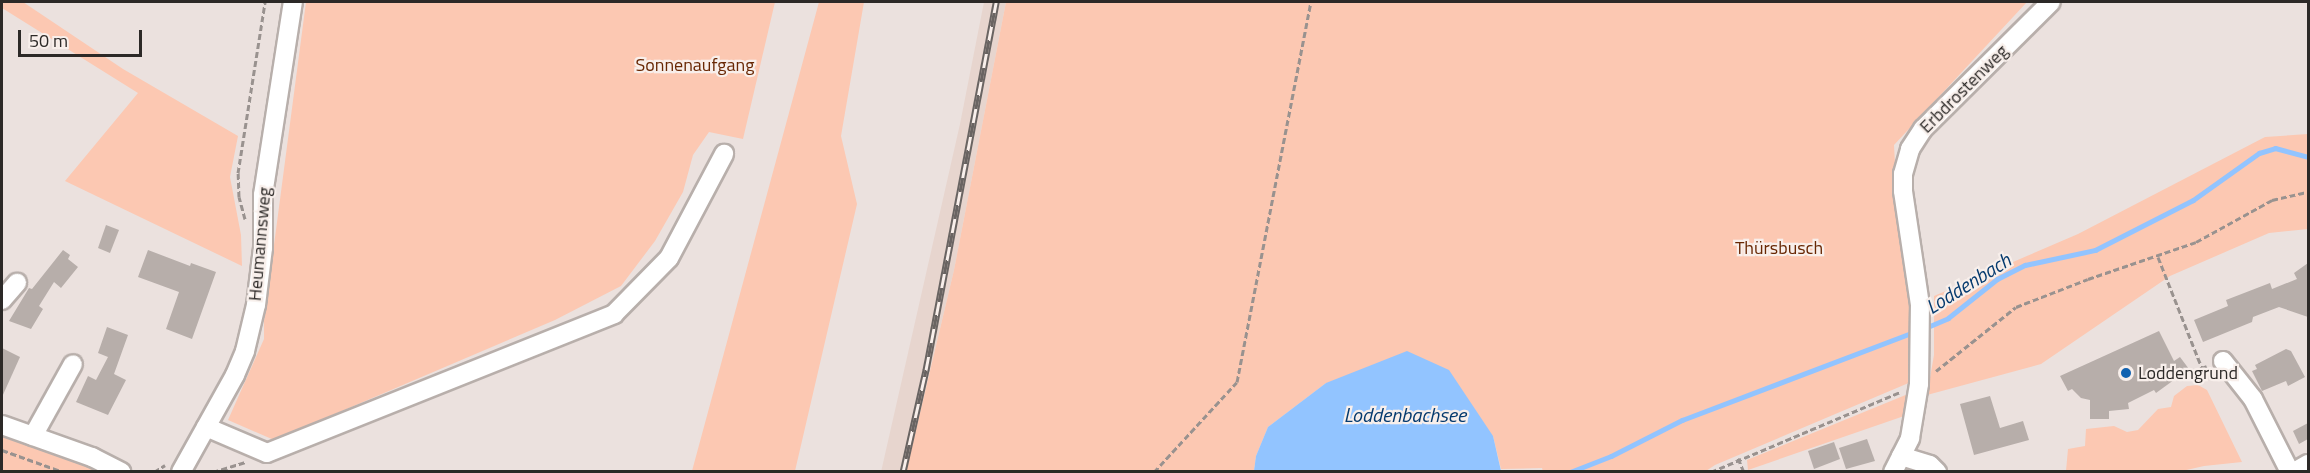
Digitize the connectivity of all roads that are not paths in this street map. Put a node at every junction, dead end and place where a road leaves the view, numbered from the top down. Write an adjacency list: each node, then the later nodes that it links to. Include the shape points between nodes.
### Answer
1 (293, 2): 9 (street, Heumannsweg, via 264,195 256,305 245,351)
2 (2051, 2): 11 (street, Erbdrostenweg, via 1923,129 1910,149 1903,191 1920,305 1919,384 1910,438)
3 (724, 154): 9 (street, via 669,258 614,314 267,453)
4 (17, 283): 5 (street)
5 (2, 300)
6 (2223, 361): 16 (street, via 2253,399)
7 (73, 364): 10 (street)
8 (2, 424): 10 (street)
9 (206, 428): 14 (street, Heumannsweg)
10 (33, 436): 13 (street)
11 (1897, 464): 15 (street, via 1930,465)
12 (2308, 464): 16 (street)
13 (121, 471)
14 (181, 471)
15 (1937, 471)
16 (2292, 471)

